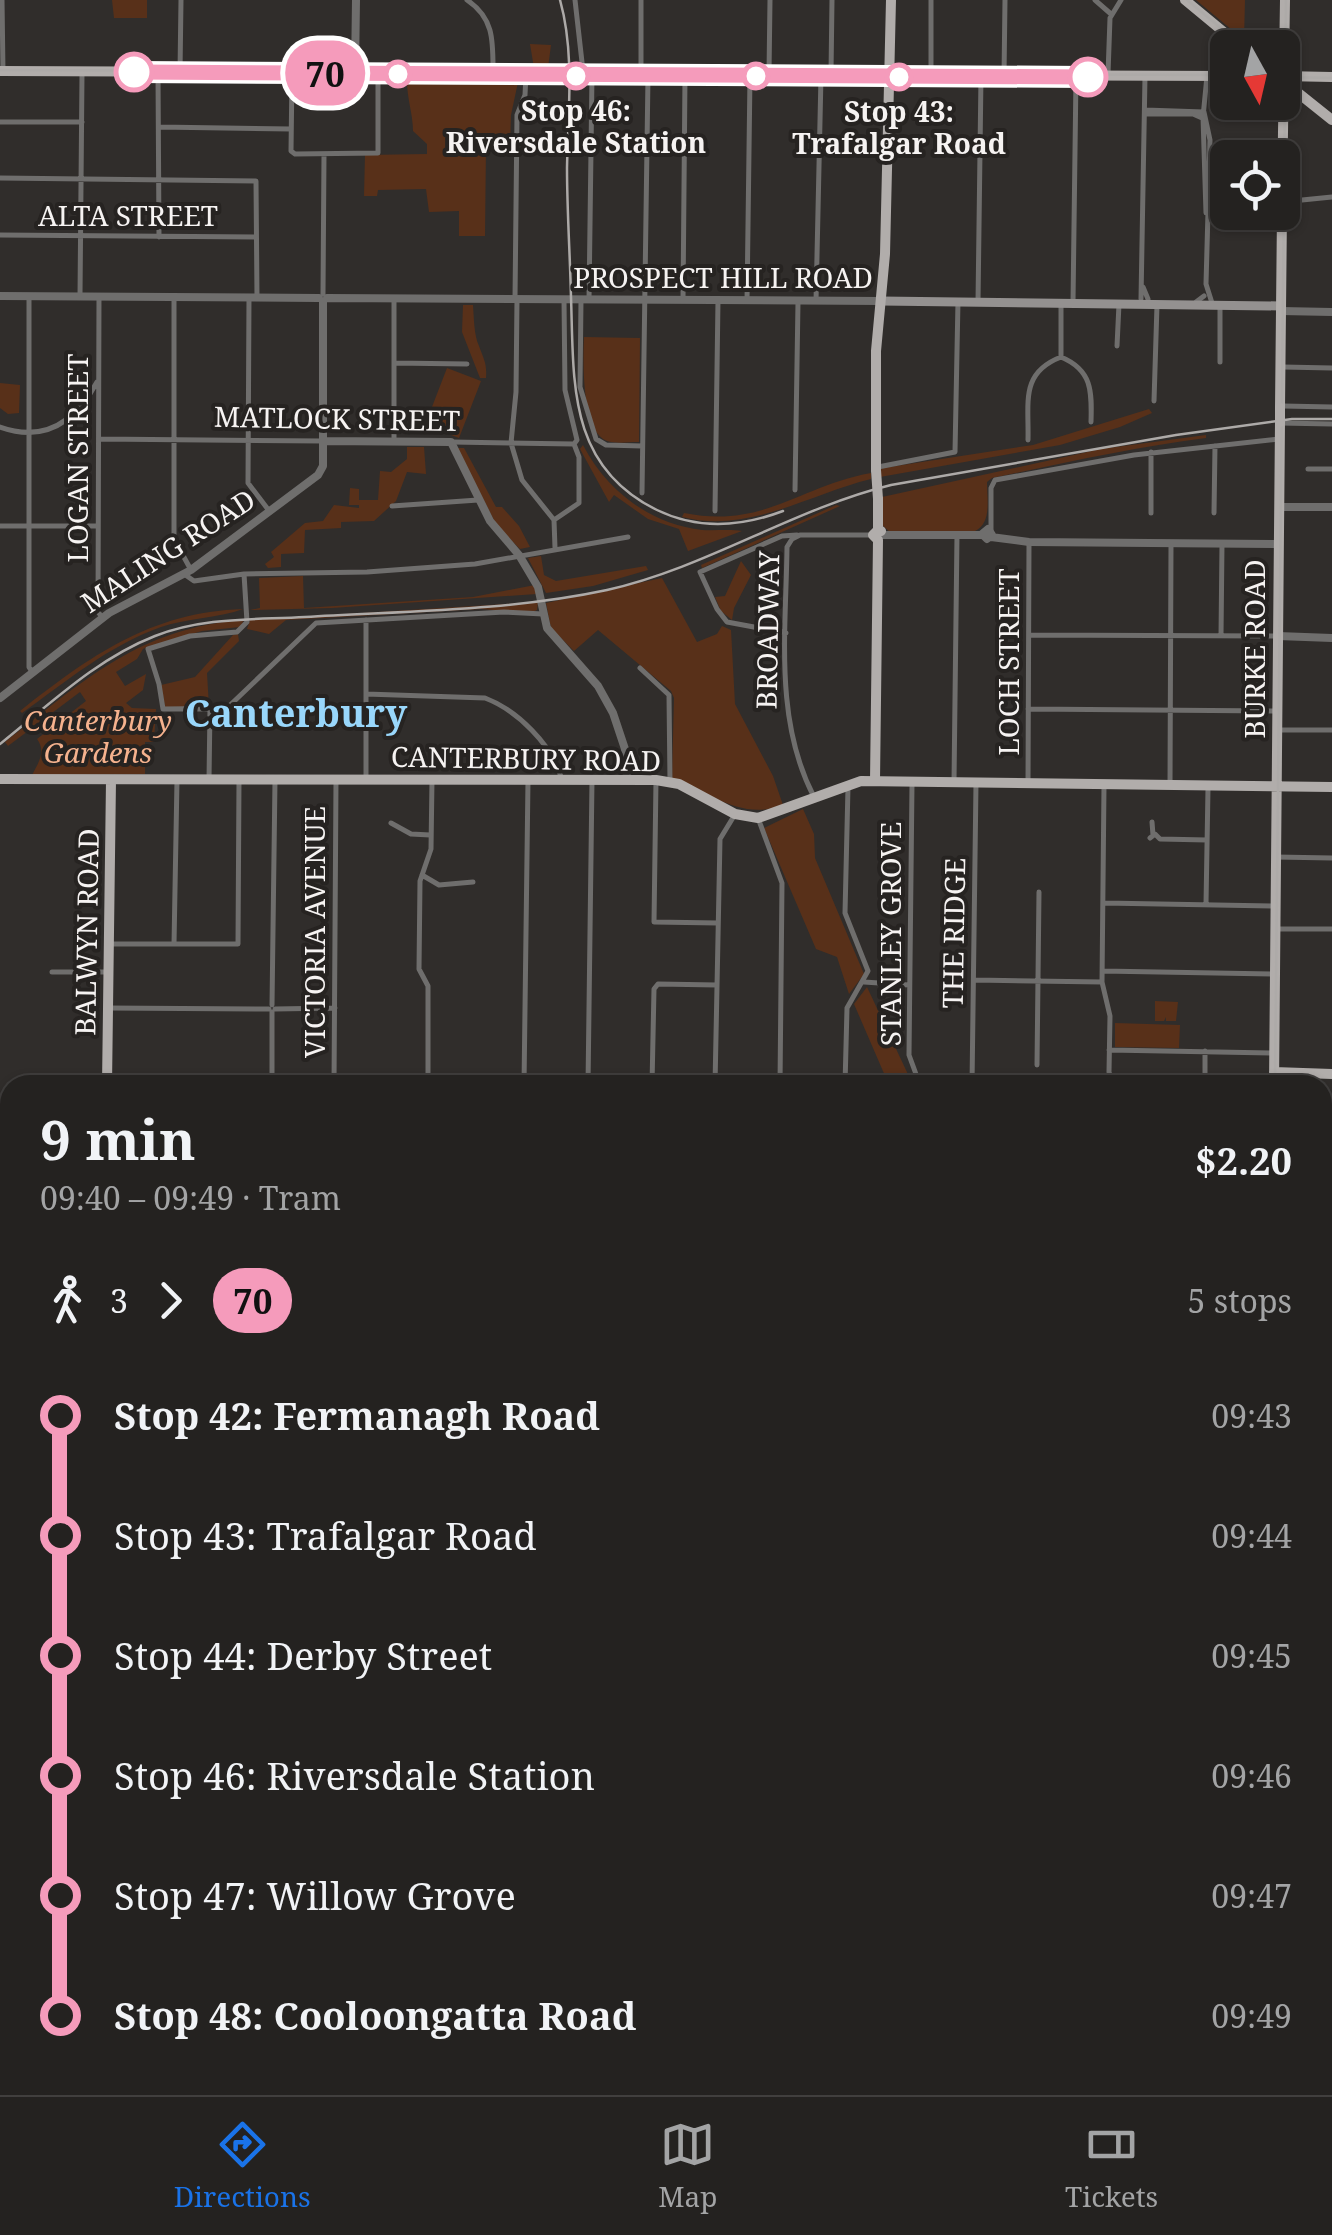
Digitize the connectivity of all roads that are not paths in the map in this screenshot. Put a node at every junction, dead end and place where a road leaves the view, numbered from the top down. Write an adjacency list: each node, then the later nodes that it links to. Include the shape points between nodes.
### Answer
1 (2, 0): 17 (street)
2 (181, 0): 24 (street)
3 (356, 0): 26 (street)
4 (468, 0): 28 (street, via 490,24)
5 (575, 0): 30 (street)
6 (641, 0): 31 (street)
7 (770, 0): 34 (street)
8 (832, 0): 35 (street)
9 (891, 0): 36 (main road)
10 (931, 0): 37 (street)
11 (1005, 0): 39 (street)
12 (1094, 0): 16 (street)
13 (1121, 0): 16 (street)
14 (1185, 0): 18 (main road)
15 (1285, 0): 19 (main road)
16 (1111, 14): 41 (street)
17 (1, 15): 20 (street)
18 (1222, 30)
19 (1284, 30)
20 (2, 49): 21 (street)
21 (1, 71): 22 (main road)
22 (82, 71): 23 (main road); 52 (street)
23 (158, 71): 24 (main road); 54 (street)
24 (180, 72): 25 (main road)
25 (292, 72): 26 (main road); 55 (street)
26 (355, 72): 27 (main road)
27 (378, 72): 28 (main road); 56 (street, via 378,153)
28 (493, 74): 29 (main road)
29 (526, 74): 30 (main road); 75 (street, via 517,114)
30 (588, 75): 31 (main road); 77 (street)
31 (644, 76): 32 (main road); 78 (street)
32 (685, 76): 33 (main road); 79 (street)
33 (750, 76): 34 (main road); 83 (street)
34 (769, 76): 35 (main road)
35 (823, 76): 36 (main road); 81 (street)
36 (889, 76): 37 (main road); 85 (main road)
37 (931, 76): 38 (main road)
38 (981, 76): 39 (main road); 86 (street)
39 (1004, 76): 40 (main road)
40 (1076, 76): 41 (main road); 87 (street)
41 (1108, 76): 42 (main road)
42 (1145, 76): 43 (main road); 47 (street)
43 (1207, 76): 48 (street)
44 (1332, 77): 45 (main road)
45 (1300, 78)
46 (1300, 93): 50 (main road)
47 (1145, 112): 49 (street); 89 (street, via 1142,285)
48 (1204, 112): 49 (street); 53 (street)
49 (1178, 113): 53 (street, via 1195,114)
50 (1332, 120)
51 (0, 122): 52 (street)
52 (82, 122): 58 (street)
53 (1206, 125): 89 (street, via 1206,284)
54 (158, 127): 55 (street); 59 (street)
55 (291, 128): 56 (street, via 294,153)
56 (324, 155): 73 (street)
57 (0, 178): 58 (street)
58 (81, 178): 59 (street); 64 (street)
59 (158, 179): 65 (street); 66 (street, via 256,182)
60 (1332, 197): 61 (street)
61 (1300, 199)
62 (1282, 230): 90 (main road, BURKE ROAD)
63 (0, 235): 64 (street, ALTA STREET)
64 (81, 236): 65 (street, ALTA STREET); 69 (street)
65 (159, 237): 66 (street, ALTA STREET)
66 (256, 237): 72 (street)
67 (0, 296): 68 (street, PROSPECT HILL ROAD)
68 (30, 296): 69 (street, PROSPECT HILL ROAD); 109 (street)
69 (80, 296): 70 (street, PROSPECT HILL ROAD)
70 (99, 296): 71 (street, PROSPECT HILL ROAD); 99 (street, LOGAN STREET)
71 (174, 297): 72 (street, PROSPECT HILL ROAD); 112 (street)
72 (253, 297): 73 (street, PROSPECT HILL ROAD); 113 (street)
73 (323, 298): 74 (street, PROSPECT HILL ROAD); 114 (street, MALING ROAD)
74 (394, 298): 75 (street, PROSPECT HILL ROAD); 95 (street)
75 (516, 299): 76 (street, PROSPECT HILL ROAD); 118 (street)
76 (564, 300): 77 (street, PROSPECT HILL ROAD); 119 (street, via 564,390)
77 (585, 300): 78 (street, PROSPECT HILL ROAD); 120 (street, via 580,388 596,440)
78 (645, 300): 79 (street, PROSPECT HILL ROAD); 120 (street)
79 (683, 300): 80 (street, PROSPECT HILL ROAD)
80 (718, 300): 83 (street, PROSPECT HILL ROAD); 132 (street)
81 (816, 301): 84 (street, PROSPECT HILL ROAD); 85 (street, PROSPECT HILL ROAD)
82 (958, 301): 85 (main road, PROSPECT HILL ROAD); 86 (main road, PROSPECT HILL ROAD); 123 (street, via 955,452)
83 (747, 302): 84 (street, PROSPECT HILL ROAD)
84 (798, 302): 126 (street)
85 (881, 302): 123 (main road)
86 (978, 302): 87 (main road, PROSPECT HILL ROAD)
87 (1067, 302): 88 (main road, PROSPECT HILL ROAD); 93 (street)
88 (1117, 303): 89 (main road, PROSPECT HILL ROAD); 92 (street)
89 (1177, 303): 90 (main road, PROSPECT HILL ROAD); 94 (street); 102 (street)
90 (1281, 309): 91 (street); 97 (main road, BURKE ROAD)
91 (1332, 312)
92 (1116, 346)
93 (1061, 357): 105 (street, via 1087,374); 115 (street, via 1034,373 1029,385)
94 (1220, 362)
95 (394, 363): 96 (street); 116 (street)
96 (467, 364)
97 (1280, 367): 98 (street); 103 (main road, BURKE ROAD)
98 (1332, 368)
99 (99, 380): 100 (street); 101 (street, LOGAN STREET)
100 (88, 398): 101 (street); 109 (street, via 58,428)
101 (99, 400): 110 (street, LOGAN STREET)
102 (1154, 401)
103 (1280, 407): 104 (street); 106 (main road, BURKE ROAD, bridge)
104 (1332, 407)
105 (1091, 422)
106 (1280, 422): 107 (street); 111 (main road, BURKE ROAD)
107 (1332, 424)
108 (0, 427): 109 (street)
109 (30, 434): 138 (street)
110 (99, 439): 112 (street, MATLOCK STREET); 139 (street, LOGAN STREET)
111 (1280, 439): 121 (street); 130 (main road, BURKE ROAD)
112 (174, 440): 113 (street, MATLOCK STREET); 151 (street, via 174,539)
113 (248, 440): 114 (street, MATLOCK STREET); 133 (street, via 248,483)
114 (323, 440): 116 (street, MATLOCK STREET); 133 (street, MALING ROAD, via 318,476)
115 (1028, 440)
116 (394, 442): 117 (street, MATLOCK STREET)
117 (451, 442): 118 (street, MATLOCK STREET); 128 (street)
118 (511, 443): 119 (street, MATLOCK STREET); 136 (street, via 522,480)
119 (574, 444): 136 (street, via 579,503)
120 (642, 446): 127 (street)
121 (1214, 446): 122 (street); 135 (street)
122 (1152, 452): 134 (street); 140 (street, via 995,480)
123 (876, 469): 142 (main road, bridge)
124 (1308, 469): 125 (street)
125 (1332, 469)
126 (796, 490)
127 (642, 492)
128 (478, 500): 129 (street); 150 (street)
129 (392, 506)
130 (1278, 507): 131 (street); 148 (main road, BURKE ROAD)
131 (1332, 507)
132 (715, 511)
133 (270, 512): 151 (street, MALING ROAD)
134 (1152, 512)
135 (1214, 513)
136 (554, 520): 149 (street)
137 (0, 526): 138 (street)
138 (29, 526): 139 (street); 165 (street)
139 (98, 526): 155 (street, LOGAN STREET)
140 (987, 533): 143 (street, BROADWAY); 145 (street, BROADWAY)
141 (800, 535): 142 (street, BROADWAY); 158 (street, BROADWAY, via 787,548); 158 (street, via 782,536 700,572 726,622)
142 (878, 535): 143 (street, BROADWAY); 190 (main road)
143 (960, 536): 193 (street)
144 (628, 537): 149 (street)
145 (1029, 542): 146 (street, BROADWAY); 159 (street, LOCH STREET)
146 (1171, 544): 147 (street, BROADWAY); 160 (street)
147 (1222, 544): 148 (street, BROADWAY); 161 (street)
148 (1278, 544): 162 (main road, BURKE ROAD)
149 (555, 548): 150 (street)
150 (518, 555): 152 (street, via 367,572); 154 (street, via 538,587)
151 (188, 572): 152 (street, via 194,580); 155 (street, MALING ROAD)
152 (244, 574): 169 (street, via 244,628 148,650 163,709)
153 (532, 614): 154 (street); 156 (street); 157 (street)
154 (543, 614): 157 (street)
155 (103, 618): 165 (street, MALING ROAD)
156 (366, 620): 166 (street); 170 (street, via 316,623)
157 (547, 628): 188 (street, via 598,686 625,748)
158 (786, 634): 202 (street, BROADWAY, via 788,720)
159 (1029, 635): 160 (street); 171 (street, LOCH STREET)
160 (1170, 636): 161 (street); 172 (street)
161 (1221, 636): 162 (street)
162 (1278, 636): 163 (street); 173 (main road, BURKE ROAD)
163 (1332, 636)
164 (640, 668): 191 (street, via 670,695)
165 (33, 673): 167 (street, MALING ROAD)
166 (366, 694): 168 (street); 186 (street, via 502,704 525,722)
167 (0, 698)
168 (366, 707): 170 (street); 183 (street)
169 (210, 709): 170 (street); 179 (street)
170 (226, 709)
171 (1028, 710): 172 (street); 195 (street, LOCH STREET)
172 (1170, 711): 173 (street); 198 (street)
173 (1277, 711): 174 (main road, BURKE ROAD)
174 (1277, 730): 175 (street); 200 (main road, BURKE ROAD)
175 (1332, 730)
176 (0, 779): 177 (main road, CANTERBURY ROAD)
177 (111, 780): 178 (main road, CANTERBURY ROAD); 220 (main road, BALWYN ROAD)
178 (176, 780): 179 (main road, CANTERBURY ROAD); 221 (street)
179 (209, 780): 180 (main road, CANTERBURY ROAD)
180 (240, 780): 181 (main road, CANTERBURY ROAD); 221 (street, via 238,944)
181 (275, 780): 182 (main road, CANTERBURY ROAD); 234 (street)
182 (336, 780): 183 (main road, CANTERBURY ROAD); 233 (street, VICTORIA AVENUE)
183 (366, 780): 184 (main road, CANTERBURY ROAD)
184 (432, 780): 185 (main road, CANTERBURY ROAD); 207 (street)
185 (528, 780): 186 (main road, CANTERBURY ROAD); 245 (street)
186 (562, 780): 187 (main road, CANTERBURY ROAD)
187 (592, 780): 188 (main road, CANTERBURY ROAD); 246 (street)
188 (627, 780): 189 (main road, CANTERBURY ROAD)
189 (656, 780): 191 (main road, CANTERBURY ROAD); 217 (street, via 654,922)
190 (875, 781): 192 (main road, CANTERBURY ROAD); 196 (main road, CANTERBURY ROAD)
191 (670, 782): 203 (main road, CANTERBURY ROAD)
192 (912, 782): 193 (main road, CANTERBURY ROAD); 230 (street, STANLEY GROVE)
193 (954, 782): 194 (main road, CANTERBURY ROAD)
194 (976, 782): 195 (main road, CANTERBURY ROAD); 227 (street, THE RIDGE)
195 (1028, 783): 197 (main road, CANTERBURY ROAD)
196 (848, 784): 202 (main road, CANTERBURY ROAD); 226 (street, via 846,913)
197 (1104, 784): 198 (main road, CANTERBURY ROAD); 214 (street)
198 (1170, 785): 199 (main road, CANTERBURY ROAD)
199 (1208, 785): 200 (main road, CANTERBURY ROAD); 208 (street)
200 (1277, 786): 201 (main road, CANTERBURY ROAD); 209 (main road, BURKE ROAD)
201 (1332, 787)
202 (815, 798): 204 (main road, CANTERBURY ROAD)
203 (735, 814): 204 (main road, CANTERBURY ROAD); 217 (street, via 720,839)
204 (758, 818): 249 (street, via 782,883)
205 (1152, 822): 208 (street, via 1153,844)
206 (391, 823): 207 (street, via 411,834)
207 (431, 834): 211 (street)
208 (1207, 840): 215 (street)
209 (1276, 858): 210 (street); 216 (main road, BURKE ROAD)
210 (1332, 858)
211 (422, 876): 212 (street, via 439,885); 244 (street, via 419,969 428,986)
212 (474, 882)
213 (1040, 892): 228 (street)
214 (1103, 903): 215 (street); 222 (street)
215 (1206, 904): 216 (street)
216 (1276, 906): 218 (main road, BURKE ROAD)
217 (718, 923): 231 (street)
218 (1275, 929): 219 (street); 225 (main road, BURKE ROAD)
219 (1332, 929)
220 (109, 944): 221 (street); 224 (main road, BALWYN ROAD)
221 (174, 944)
222 (1102, 971): 225 (street); 229 (street)
223 (52, 972): 224 (street)
224 (108, 972): 232 (main road, BALWYN ROAD)
225 (1275, 974): 237 (main road, BURKE ROAD)
226 (866, 979): 230 (street); 250 (street, via 847,1008)
227 (973, 980): 228 (street); 252 (street, THE RIDGE)
228 (1038, 981): 229 (street); 238 (street)
229 (1102, 982): 235 (street)
230 (910, 984): 251 (street, STANLEY GROVE, via 909,1055)
231 (717, 985): 247 (street, via 654,989); 248 (street)
232 (108, 1008): 234 (street); 241 (main road, BALWYN ROAD)
233 (335, 1008): 234 (street); 243 (street, VICTORIA AVENUE)
234 (272, 1009): 242 (street)
235 (1110, 1050): 236 (street); 253 (street)
236 (1205, 1052): 237 (street); 254 (street)
237 (1274, 1054): 239 (main road); 255 (main road, BURKE ROAD)
238 (1036, 1065)
239 (1287, 1071): 240 (main road); 256 (main road)
240 (1326, 1074)
241 (107, 1075)
242 (272, 1075)
243 (334, 1075)
244 (428, 1075)
245 (524, 1075)
246 (588, 1075)
247 (652, 1075)
248 (715, 1075)
249 (780, 1075)
250 (845, 1075)
251 (916, 1075)
252 (972, 1075)
253 (1110, 1075)
254 (1205, 1075)
255 (1274, 1075)
256 (1280, 1075)

